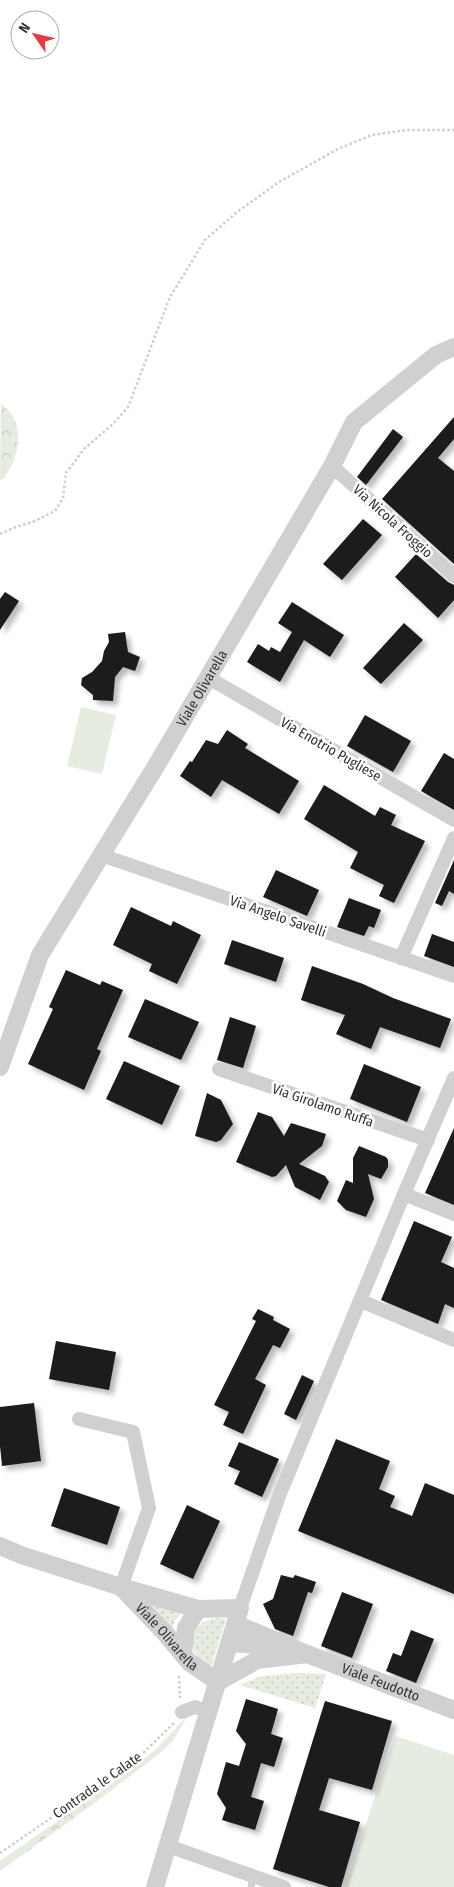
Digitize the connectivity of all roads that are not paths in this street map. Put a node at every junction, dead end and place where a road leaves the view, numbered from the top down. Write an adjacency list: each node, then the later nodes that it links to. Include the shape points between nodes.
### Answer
1 (454, 348): 2 (street, Viale Olivarella, via 436,355 354,422)
2 (332, 466): 3 (street, Via Nicola Froggio); 4 (street, Viale Olivarella)
3 (454, 576)
4 (207, 678): 5 (street, Via Enotrio Pugliese); 7 (street, Viale Olivarella)
5 (454, 820)
6 (454, 838): 8 (street)
7 (101, 855): 8 (street, Via Angelo Savelli); 10 (street, Viale Olivarella, via 40,955)
8 (401, 958): 9 (street, Via Angelo Savelli)
9 (454, 976)
10 (0, 1067)
11 (219, 1069): 13 (street, Via Girolamo Ruffa)
12 (454, 1078): 13 (street)
13 (428, 1140): 14 (street)
14 (404, 1194): 15 (street); 16 (street)
15 (454, 1214)
16 (361, 1301): 17 (street); 22 (street, via 279,1496)
17 (454, 1340)
18 (78, 1419): 20 (street, via 132,1432 150,1508)
19 (0, 1546): 20 (street, Viale Olivarella)
20 (121, 1587): 21 (street, Viale Olivarella); 25 (street, Viale Olivarella)
21 (198, 1609): 22 (street, Viale Olivarella); 25 (street, via 186,1628)
22 (238, 1616): 23 (street); 24 (street, Viale Feudotto)
23 (230, 1643): 24 (street); 27 (street)
24 (291, 1647): 26 (street, Viale Feudotto)
25 (180, 1651): 27 (street, Viale Olivarella, via 189,1662)
26 (307, 1654): 27 (street, via 257,1660); 28 (street, Viale Feudotto)
27 (218, 1682): 30 (street)
28 (454, 1710)
29 (182, 1712): 30 (street, via 195,1707)
30 (209, 1712): 31 (street)
31 (168, 1846): 32 (street); 33 (street)
32 (252, 1882): 34 (street)
33 (155, 1887)
34 (284, 1887)

